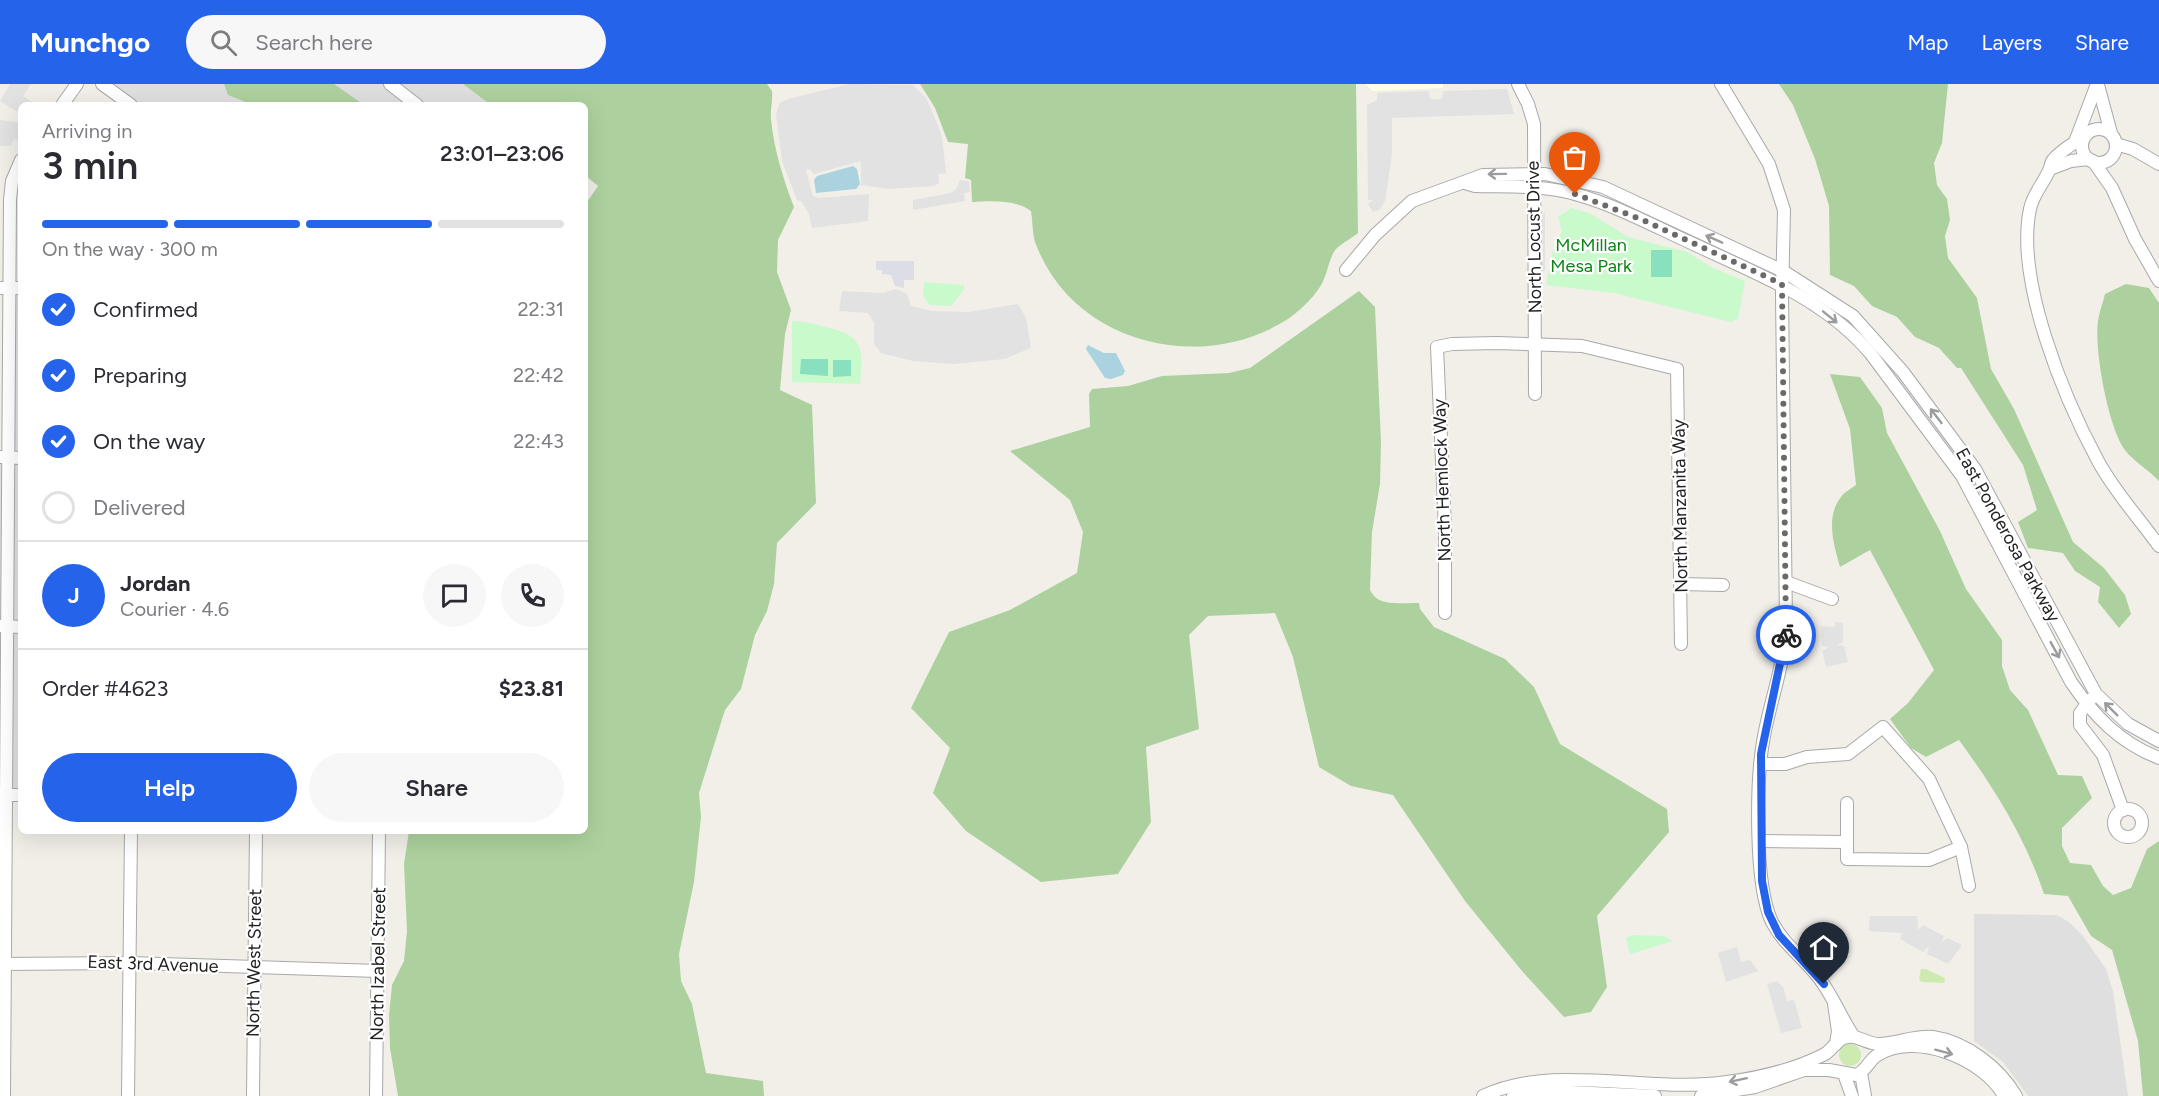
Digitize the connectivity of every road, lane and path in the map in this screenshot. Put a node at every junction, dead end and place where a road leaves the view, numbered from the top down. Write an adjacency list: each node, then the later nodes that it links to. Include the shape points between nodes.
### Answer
1 (77, 84): 7 (street)
2 (102, 84): 8 (street)
3 (390, 84): 9 (street)
4 (1518, 84): 17 (street, North Locust Drive, via 1534,124)
5 (1721, 84): 20 (street, via 1769,164 1784,210)
6 (2098, 88): 10 (street); 11 (street); 12 (street)
7 (64, 102)
8 (127, 102)
9 (413, 102)
10 (2090, 133): 11 (street); 12 (street); 13 (street, via 2084,151)
11 (2074, 143): 16 (street, via 2057,155)
12 (2113, 144): 13 (street, via 2103,162); 14 (street, via 2133,149); 18 (street)
13 (2091, 160): 16 (street, via 2071,161); 18 (street)
14 (2159, 164)
15 (18, 167): 22 (street, via 12,181)
16 (2050, 169): 27 (street, via 2034,196 2028,218 2033,290 2043,332 2098,463)
17 (1532, 181): 19 (street, East Ponderosa Parkway, via 1483,175 1412,201 1375,235); 20 (street, East Ponderosa Parkway, via 1545,174 1590,182 1644,214); 23 (street, North Locust Drive)
18 (2112, 188): 21 (street)
19 (1346, 270)
20 (1782, 278): 24 (street, East Ponderosa Parkway, via 1853,316); 28 (street)
21 (2159, 281)
22 (10, 288): 26 (street)
23 (1535, 343): 25 (street, North Locust Drive); 29 (street, North Manzanita Way, via 1582,346 1677,369); 32 (street, North Hemlock Way, via 1437,347)
24 (1870, 343): 35 (street, East Ponderosa Parkway, one-way to 24, via 1975,469); 36 (street, East Ponderosa Parkway, one-way to 36, via 1962,476)
25 (1535, 394)
26 (10, 458): 33 (street)
27 (2159, 546)
28 (1786, 582): 31 (street); 39 (street, via 1785,648)
29 (1681, 584): 30 (street); 34 (street, North Manzanita Way)
30 (1723, 585)
31 (1832, 599)
32 (1445, 613)
33 (4, 626): 40 (street)
34 (1681, 644)
35 (2096, 694): 36 (street); 37 (street, East Ponderosa Parkway, one-way to 35, via 2128,724)
36 (2086, 704): 38 (street, East Ponderosa Parkway, via 2114,732); 43 (street, via 2079,717 2080,725 2103,755)
37 (2159, 741)
38 (2159, 758)
39 (1760, 764): 47 (street); 49 (street, via 1848,754 1882,727 1929,779)
40 (2, 795): 41 (street); 52 (street)
41 (18, 795)
42 (1847, 803): 48 (street)
43 (2123, 810)
44 (131, 834): 51 (street)
45 (256, 834): 53 (street, North West Street)
46 (379, 834): 54 (street, North Izabel Street)
47 (1760, 841): 48 (street); 55 (street, via 1765,902 1771,920 1786,945 1817,974)
48 (1847, 842): 49 (street, via 1847,859 1929,860)
49 (1961, 847): 50 (street)
50 (1969, 886)
51 (130, 963): 52 (street, East 3rd Avenue); 53 (street, East 3rd Avenue); 61 (street)
52 (3, 964): 60 (street)
53 (254, 967): 54 (street, East 3rd Avenue); 62 (street, North West Street)
54 (378, 970): 63 (street, North Izabel Street)
55 (1833, 1000): 56 (street); 57 (street, via 1838,1030)
56 (1859, 1039): 57 (street, via 1844,1038); 58 (street, via 1870,1052); 71 (street, via 1883,1044 1916,1036 1953,1043 1992,1067)
57 (1834, 1046): 59 (street, via 1832,1060); 64 (street, one-way to 64, via 1808,1061 1729,1082 1680,1086 1539,1080)
58 (1865, 1068): 59 (street); 69 (street); 70 (street, one-way to 70, via 1876,1056 1892,1050 1935,1049 1982,1069)
59 (1841, 1072): 67 (street, via 1804,1070 1755,1087); 68 (street)
60 (4, 1096)
61 (128, 1096)
62 (253, 1096)
63 (376, 1096)
64 (1483, 1096)
65 (1513, 1096): 66 (street, via 1549,1090)
66 (1655, 1096)
67 (1701, 1096)
68 (1852, 1096)
69 (1865, 1096)
70 (2004, 1096)
71 (2016, 1096)

